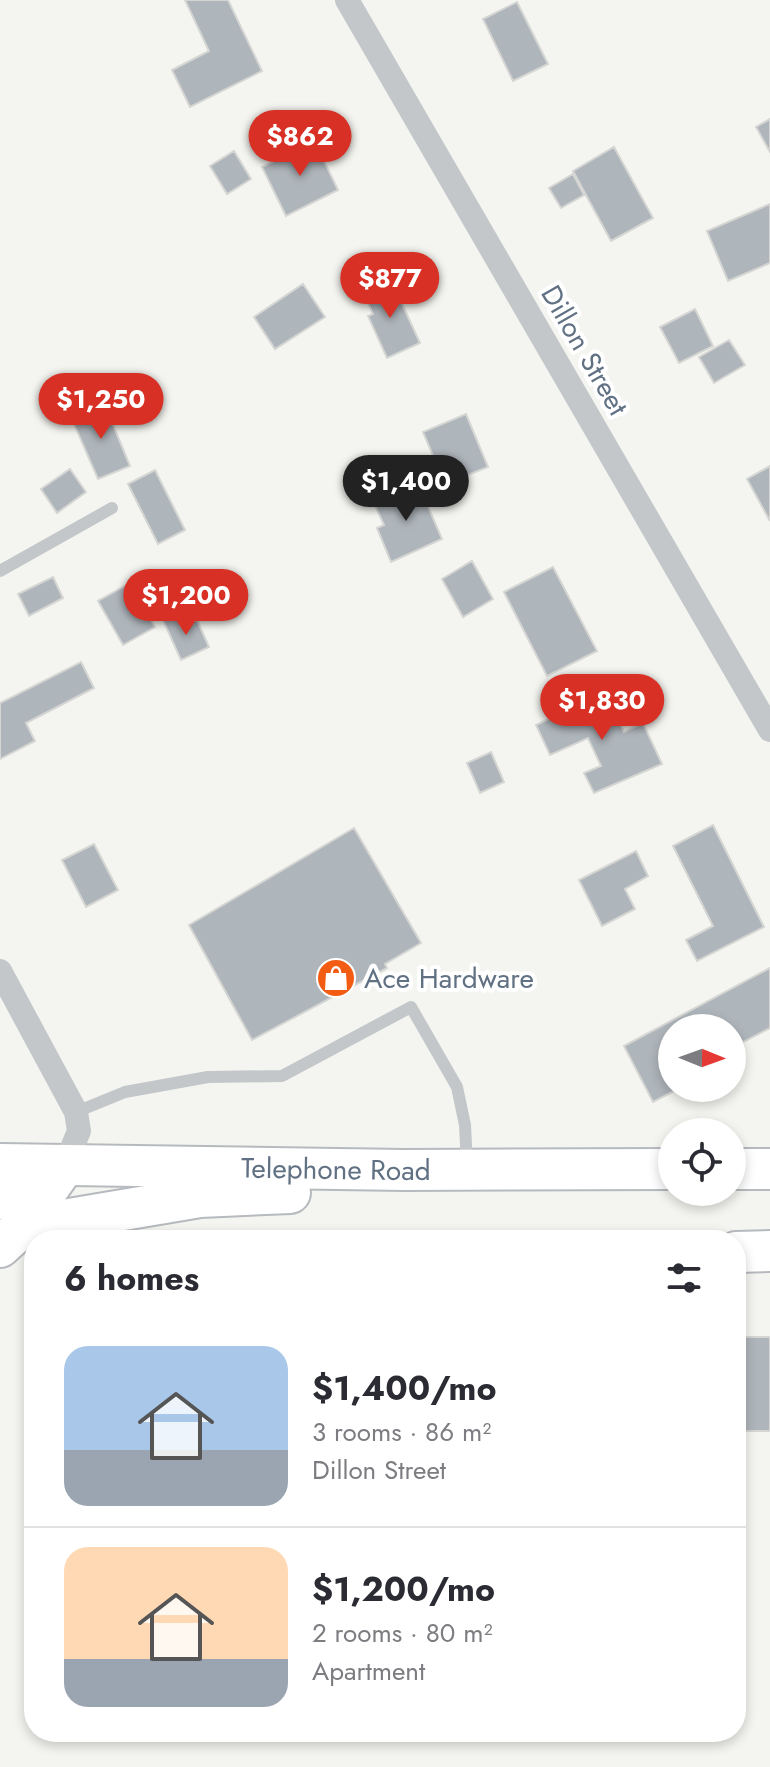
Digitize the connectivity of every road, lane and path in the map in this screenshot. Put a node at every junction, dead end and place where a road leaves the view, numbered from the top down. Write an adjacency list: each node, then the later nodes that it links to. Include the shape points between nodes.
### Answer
1 (347, 0): 4 (street, Dillon Street)
2 (112, 508): 3 (lane)
3 (0, 571)
4 (770, 730)
5 (0, 971): 6 (street)
6 (76, 1112): 8 (street, via 79,1131); 13 (lane, via 125,1092 208,1077 282,1076 411,1007 457,1087)
7 (0, 1164): 8 (main road, Telephone Road)
8 (65, 1165): 12 (main road, Telephone Road); 14 (main road, via 48,1189)
9 (658, 1169): 13 (main road, Telephone Road)
10 (746, 1169): 11 (main road)
11 (770, 1169)
12 (404, 1170): 13 (main road, Telephone Road); 15 (main road, via 375,1190 200,1197 22,1227)
13 (467, 1170)
14 (0, 1199)
15 (0, 1247)
16 (770, 1251): 17 (main road)
17 (746, 1252)
18 (0, 1254): 19 (main road)
19 (24, 1255)

